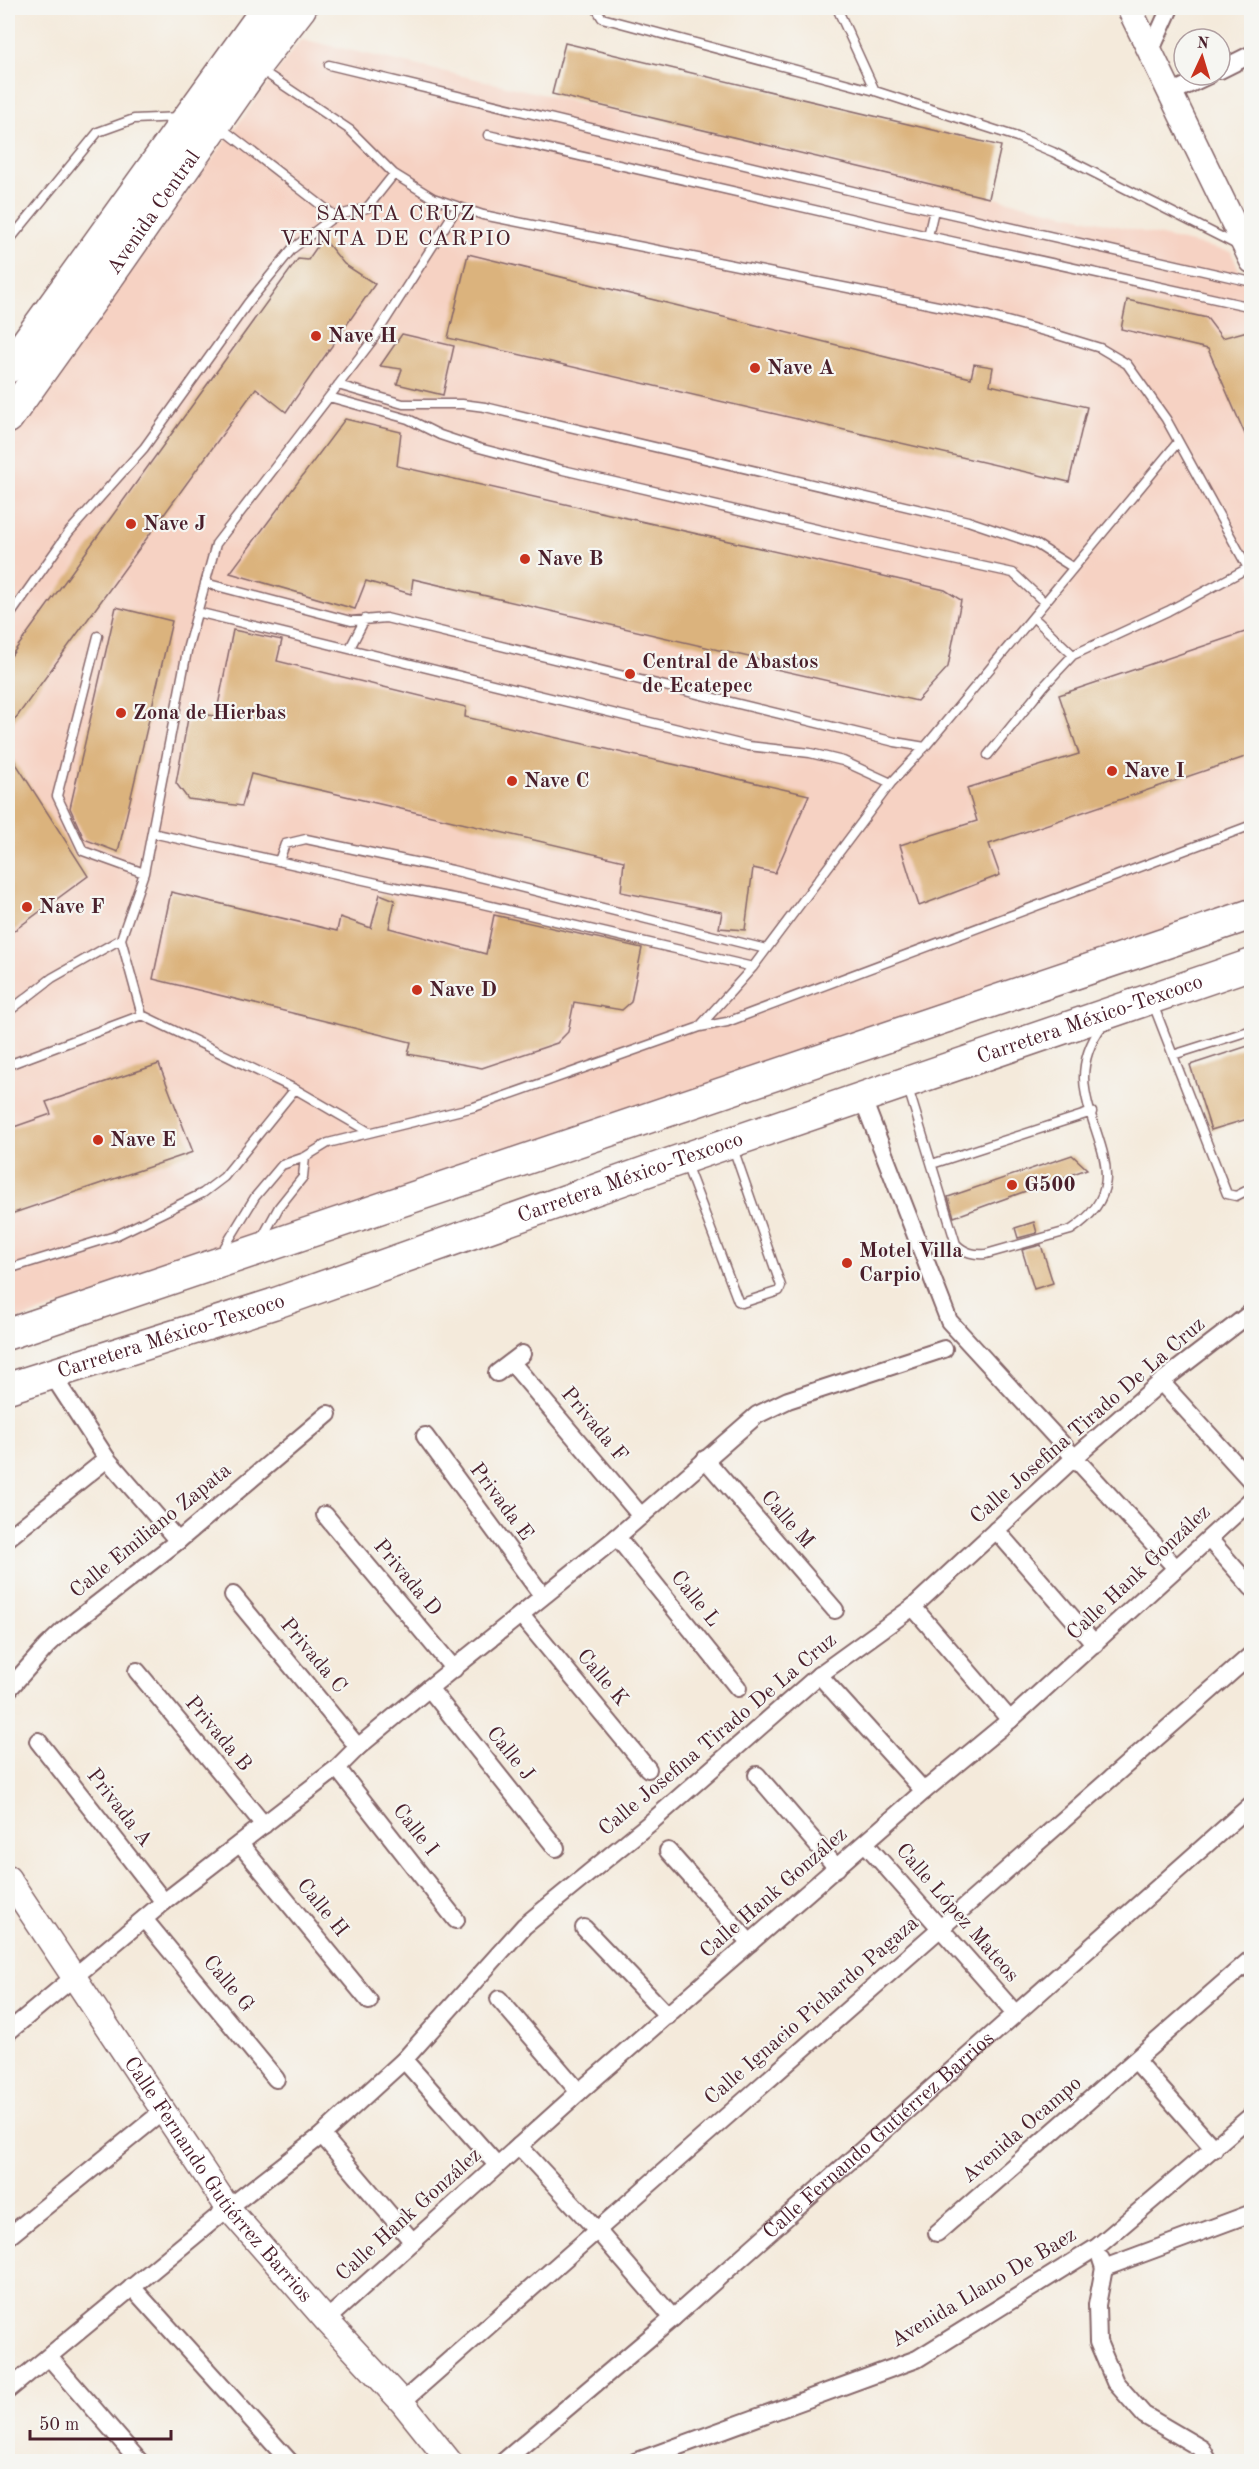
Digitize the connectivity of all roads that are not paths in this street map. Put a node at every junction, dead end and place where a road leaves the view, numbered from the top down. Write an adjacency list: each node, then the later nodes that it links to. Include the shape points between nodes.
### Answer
1 (267, 8): 15 (highway, Avenida Central)
2 (301, 8): 11 (highway, Avenida Central)
3 (596, 8): 13 (lane, via 602,18)
4 (837, 8): 13 (lane)
5 (1129, 8): 7 (street)
6 (1170, 8): 7 (street)
7 (1151, 50): 14 (street)
8 (1251, 54): 9 (street)
9 (1232, 64)
10 (329, 65): 19 (lane)
11 (256, 66): 15 (highway, Avenida Central); 17 (lane, via 350,130)
12 (1184, 87): 14 (street)
13 (875, 91): 23 (lane, via 1017,137)
14 (1171, 93): 23 (street)
15 (202, 120): 20 (lane); 22 (lane, via 134,119 98,132); 26 (highway, Avenida Central); 30 (highway, Avenida Central)
16 (488, 135): 21 (lane)
17 (394, 174): 18 (lane); 20 (lane, via 367,208)
18 (457, 208): 27 (lane, via 372,341); 32 (lane, via 988,316 1100,348 1127,364 1166,418)
19 (934, 210): 21 (lane); 24 (lane)
20 (335, 216): 39 (lane, via 292,249 248,303 144,448 69,532)
21 (928, 236): 25 (lane)
22 (8, 242)
23 (1250, 254)
24 (1251, 282)
25 (1251, 307)
26 (11, 356)
27 (338, 386): 28 (lane); 29 (lane)
28 (329, 397): 31 (lane); 35 (lane, via 216,544)
29 (403, 404): 31 (lane); 33 (lane, via 485,407 968,521 1036,544)
30 (8, 418)
31 (408, 419): 36 (lane, via 450,438 553,468 1012,573)
32 (1178, 442): 33 (lane); 34 (lane)
33 (1072, 567): 36 (lane)
34 (1250, 567): 43 (lane)
35 (205, 583): 37 (lane); 40 (lane, via 351,621)
36 (1044, 602): 38 (lane)
37 (197, 612): 42 (lane); 48 (lane)
38 (1033, 617): 43 (lane); 44 (lane)
39 (8, 618)
40 (365, 619): 42 (lane); 44 (lane, via 386,618)
41 (98, 636): 50 (lane, via 57,796 83,851)
42 (350, 648): 46 (lane, via 748,746 843,761)
43 (1073, 655): 45 (lane)
44 (924, 747): 46 (lane)
45 (988, 755)
46 (891, 783): 53 (lane)
47 (1251, 825): 60 (lane, via 727,1022)
48 (152, 833): 49 (lane); 50 (lane)
49 (279, 861): 53 (lane, via 285,844 306,839 463,873); 55 (lane)
50 (144, 873): 52 (lane)
51 (1251, 914): 67 (highway)
52 (121, 939): 58 (lane, via 52,978); 59 (lane)
53 (766, 949): 55 (lane)
54 (1251, 964): 56 (highway, Carretera México-Texcoco)
55 (753, 967): 60 (lane)
56 (1151, 999): 57 (highway, Carretera México-Texcoco); 62 (lane)
57 (1119, 1009): 64 (highway, Carretera México-Texcoco); 68 (lane, via 1095,1036 1086,1061 1085,1090)
58 (8, 1012)
59 (142, 1015): 63 (lane); 65 (lane)
60 (700, 1027): 70 (lane, via 474,1107)
61 (1251, 1030): 62 (lane)
62 (1173, 1056): 74 (lane, via 1227,1194 1236,1196)
63 (8, 1065)
64 (906, 1081): 66 (highway, Carretera México-Texcoco); 73 (lane)
65 (295, 1089): 70 (lane); 77 (lane, via 224,1177 203,1193 115,1236)
66 (862, 1097): 71 (highway, Carretera México-Texcoco); 89 (street, via 950,1321)
67 (689, 1106): 69 (highway); 71 (highway, via 683,1119 685,1134)
68 (1092, 1112): 73 (lane); 73 (lane, via 1106,1179 1098,1203 1071,1230 986,1254 966,1252 956,1244)
69 (646, 1120): 71 (highway, via 661,1125 671,1137 671,1153); 75 (highway)
70 (369, 1132): 72 (lane, via 328,1143)
71 (697, 1154): 71 (lane, via 738,1301 779,1291 781,1286); 82 (highway, Carretera México-Texcoco, via 273,1305)
72 (305, 1157): 75 (lane, via 303,1177 280,1206); 76 (lane, via 282,1165 256,1194)
73 (932, 1164)
74 (1251, 1188)
75 (257, 1251): 76 (highway)
76 (214, 1265): 79 (highway)
77 (8, 1269)
78 (1250, 1316): 83 (street, Calle Josefina Tirado De La Cruz)
79 (8, 1334)
80 (944, 1349): 88 (street, via 771,1408 757,1415)
81 (497, 1372): 93 (street, Privada F, via 517,1358)
82 (51, 1373): 84 (highway, Carretera México-Texcoco); 87 (street)
83 (1161, 1382): 89 (street, Calle Josefina Tirado De La Cruz); 90 (street)
84 (8, 1388)
85 (328, 1414): 98 (street, Calle Emiliano Zapata)
86 (424, 1436): 102 (street, Privada E)
87 (107, 1459): 96 (street); 98 (street)
88 (705, 1459): 93 (street); 104 (street, Calle M)
89 (1073, 1459): 94 (street, Calle Josefina Tirado De La Cruz); 99 (street)
90 (1251, 1482)
91 (1251, 1499): 97 (street, Calle Hank González)
92 (325, 1515): 108 (street, Privada D)
93 (641, 1516): 95 (street)
94 (996, 1530): 103 (street, Calle Josefina Tirado De La Cruz); 106 (street)
95 (617, 1537): 102 (street); 112 (street, Calle L)
96 (8, 1538)
97 (1209, 1539): 99 (street, Calle Hank González); 100 (street)
98 (178, 1541): 113 (street, Calle Emiliano Zapata, via 65,1629)
99 (1176, 1569): 106 (street, Calle Hank González)
100 (1251, 1588)
101 (233, 1595): 116 (street, Privada C)
102 (542, 1595): 105 (street)
103 (913, 1607): 110 (street, Calle Josefina Tirado De La Cruz); 114 (street)
104 (835, 1610)
105 (521, 1615): 108 (street); 118 (street, Calle K)
106 (1095, 1644): 114 (street, Calle Hank González)
107 (1251, 1654): 133 (street, Calle Ignacio Pichardo Pagaza)
108 (454, 1669): 111 (street)
109 (137, 1671): 122 (street, Privada B)
110 (819, 1675): 120 (street); 142 (street, Calle Josefina Tirado De La Cruz, via 650,1823 524,1926)
111 (429, 1688): 116 (street); 125 (street, Calle J)
112 (738, 1688)
113 (8, 1690)
114 (1010, 1720): 120 (street, Calle Hank González)
115 (38, 1741): 129 (street, Privada A)
116 (358, 1747): 117 (street)
117 (338, 1768): 122 (street); 131 (street, Calle I)
118 (648, 1769)
119 (756, 1776): 127 (street)
120 (924, 1791): 123 (street, Calle Hank González)
121 (1251, 1804): 139 (street, Calle Fernando Gutiérrez Barrios)
122 (264, 1826): 124 (street)
123 (865, 1843): 127 (street, Calle Hank González); 133 (street, Calle López Mateos)
124 (240, 1844): 129 (street); 138 (street, Calle H)
125 (556, 1848)
126 (668, 1851): 134 (street)
127 (837, 1868): 134 (street, Calle Hank González)
128 (8, 1878): 136 (street, Calle Fernando Gutiérrez Barrios)
129 (164, 1902): 130 (street)
130 (144, 1919): 136 (street); 144 (street, Calle G)
131 (456, 1920)
132 (584, 1928): 140 (street)
133 (941, 1928): 139 (street, Calle López Mateos); 154 (street, Calle Ignacio Pichardo Pagaza)
134 (750, 1943): 140 (street, Calle Hank González)
135 (1251, 1958): 143 (street, Avenida Ocampo)
136 (73, 1978): 141 (street); 146 (street, Calle Fernando Gutiérrez Barrios)
137 (499, 1999): 145 (street)
138 (369, 2001)
139 (1015, 2013): 161 (street, Calle Fernando Gutiérrez Barrios)
140 (668, 2016): 145 (street, Calle Hank González)
141 (8, 2032)
142 (404, 2060): 148 (street, Calle Josefina Tirado De La Cruz); 151 (street)
143 (1136, 2061): 150 (street); 155 (street, Avenida Ocampo)
144 (276, 2079)
145 (579, 2092): 149 (street, Calle Hank González)
146 (162, 2112): 152 (street, Calle Fernando Gutiérrez Barrios); 156 (street)
147 (1251, 2115): 150 (street, Avenida Llano De Baez)
148 (322, 2135): 152 (street, Calle Josefina Tirado De La Cruz); 157 (street)
149 (519, 2146): 151 (street, Calle Hank González); 154 (street)
150 (1214, 2149): 158 (street, Avenida Llano De Baez)
151 (497, 2165): 157 (street, Calle Hank González)
152 (228, 2208): 160 (street, Calle Josefina Tirado De La Cruz); 162 (street, Calle Fernando Gutiérrez Barrios)
153 (1251, 2213): 159 (street)
154 (596, 2229): 161 (street); 165 (street, Calle Ignacio Pichardo Pagaza)
155 (937, 2233)
156 (8, 2236)
157 (413, 2242): 162 (street, Calle Hank González)
158 (1097, 2247): 159 (street); 170 (street, Avenida Llano De Baez, via 917,2359)
159 (1104, 2268): 171 (street, via 1097,2304 1098,2342 1115,2382 1144,2415 1202,2449)
160 (132, 2287): 163 (street, Calle Josefina Tirado De La Cruz); 167 (street)
161 (673, 2318): 169 (street, Calle Fernando Gutiérrez Barrios)
162 (326, 2320): 165 (street, Calle Fernando Gutiérrez Barrios)
163 (49, 2357): 164 (street, Calle Josefina Tirado De La Cruz); 166 (street)
164 (8, 2390)
165 (402, 2403): 168 (street, Calle Fernando Gutiérrez Barrios)
166 (140, 2462)
167 (290, 2462)
168 (450, 2462)
169 (503, 2462)
170 (635, 2462)
171 (1209, 2462)

